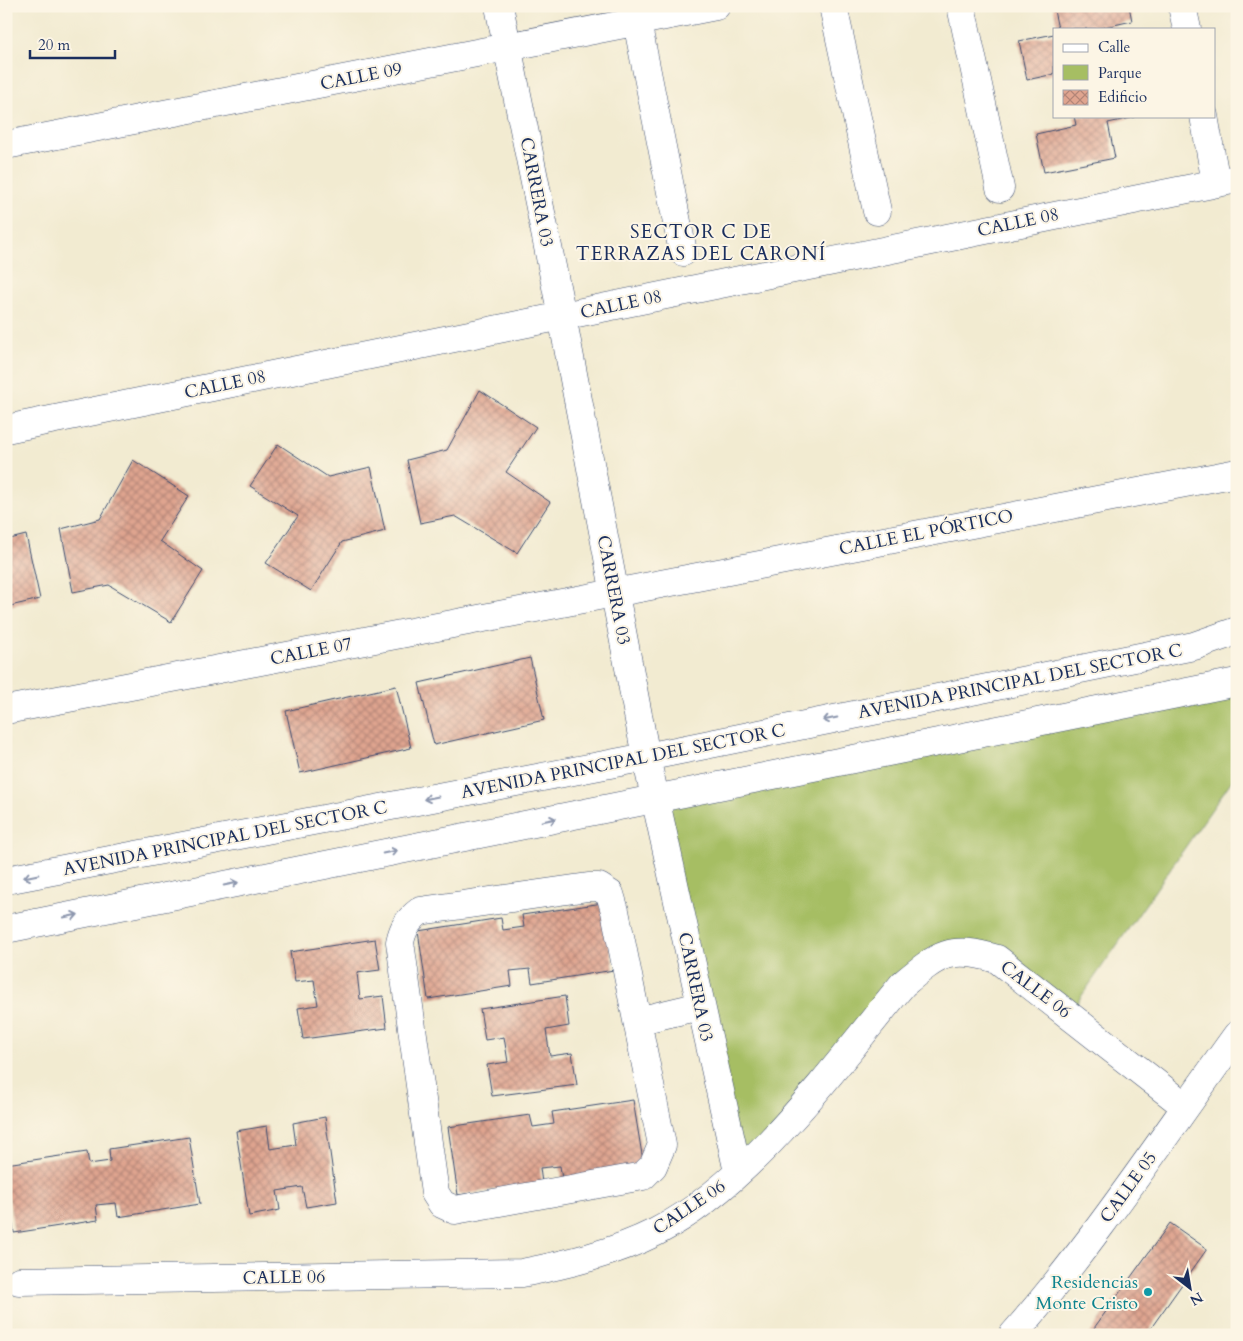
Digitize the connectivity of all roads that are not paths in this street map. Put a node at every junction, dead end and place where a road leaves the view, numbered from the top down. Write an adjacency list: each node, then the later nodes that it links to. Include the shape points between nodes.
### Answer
1 (500, 6): 8 (street, CARRERA 03)
2 (716, 6): 6 (street, CALLE 09)
3 (833, 6): 13 (street)
4 (961, 6): 12 (street)
5 (1182, 6): 7 (street)
6 (637, 22): 8 (street, CALLE 09); 14 (street)
7 (1187, 28)
8 (508, 48): 10 (street, CALLE 09); 15 (street, CARRERA 03)
9 (1205, 118): 11 (street)
10 (6, 145)
11 (1227, 181): 15 (street, CALLE 08)
12 (1000, 188)
13 (877, 211)
14 (683, 252)
15 (562, 316): 16 (street, CALLE 08); 18 (street, CARRERA 03)
16 (6, 429)
17 (1237, 472): 18 (street, CALLE EL PÓRTICO)
18 (615, 592): 21 (street, CALLE 07); 22 (street, CARRERA 03)
19 (1237, 631): 22 (street, AVENIDA PRINCIPAL DEL SECTOR C, one-way to 22, via 1194,646)
20 (1237, 682): 23 (street)
21 (6, 710)
22 (646, 757): 23 (street, CARRERA 03); 24 (street, AVENIDA PRINCIPAL DEL SECTOR C, one-way to 24)
23 (656, 799): 25 (street, one-way to 23); 26 (street, CARRERA 03)
24 (6, 880)
25 (6, 929)
26 (700, 1006): 27 (street); 30 (street, CARRERA 03)
27 (637, 1021): 27 (street, via 615,911 610,894 598,887 420,911 408,920 400,942 435,1193 442,1204 456,1210 643,1176 656,1161 662,1145)
28 (1237, 1035): 29 (street, CALLE 05)
29 (1185, 1106): 30 (street, CALLE 06, via 997,959 971,952 947,953 926,964 903,984 817,1087); 32 (street, CALLE 05, via 1088,1242)
30 (738, 1172): 31 (street, CALLE 06, via 686,1214 656,1232 568,1264 522,1273)
31 (20, 1281)
32 (1013, 1335)

